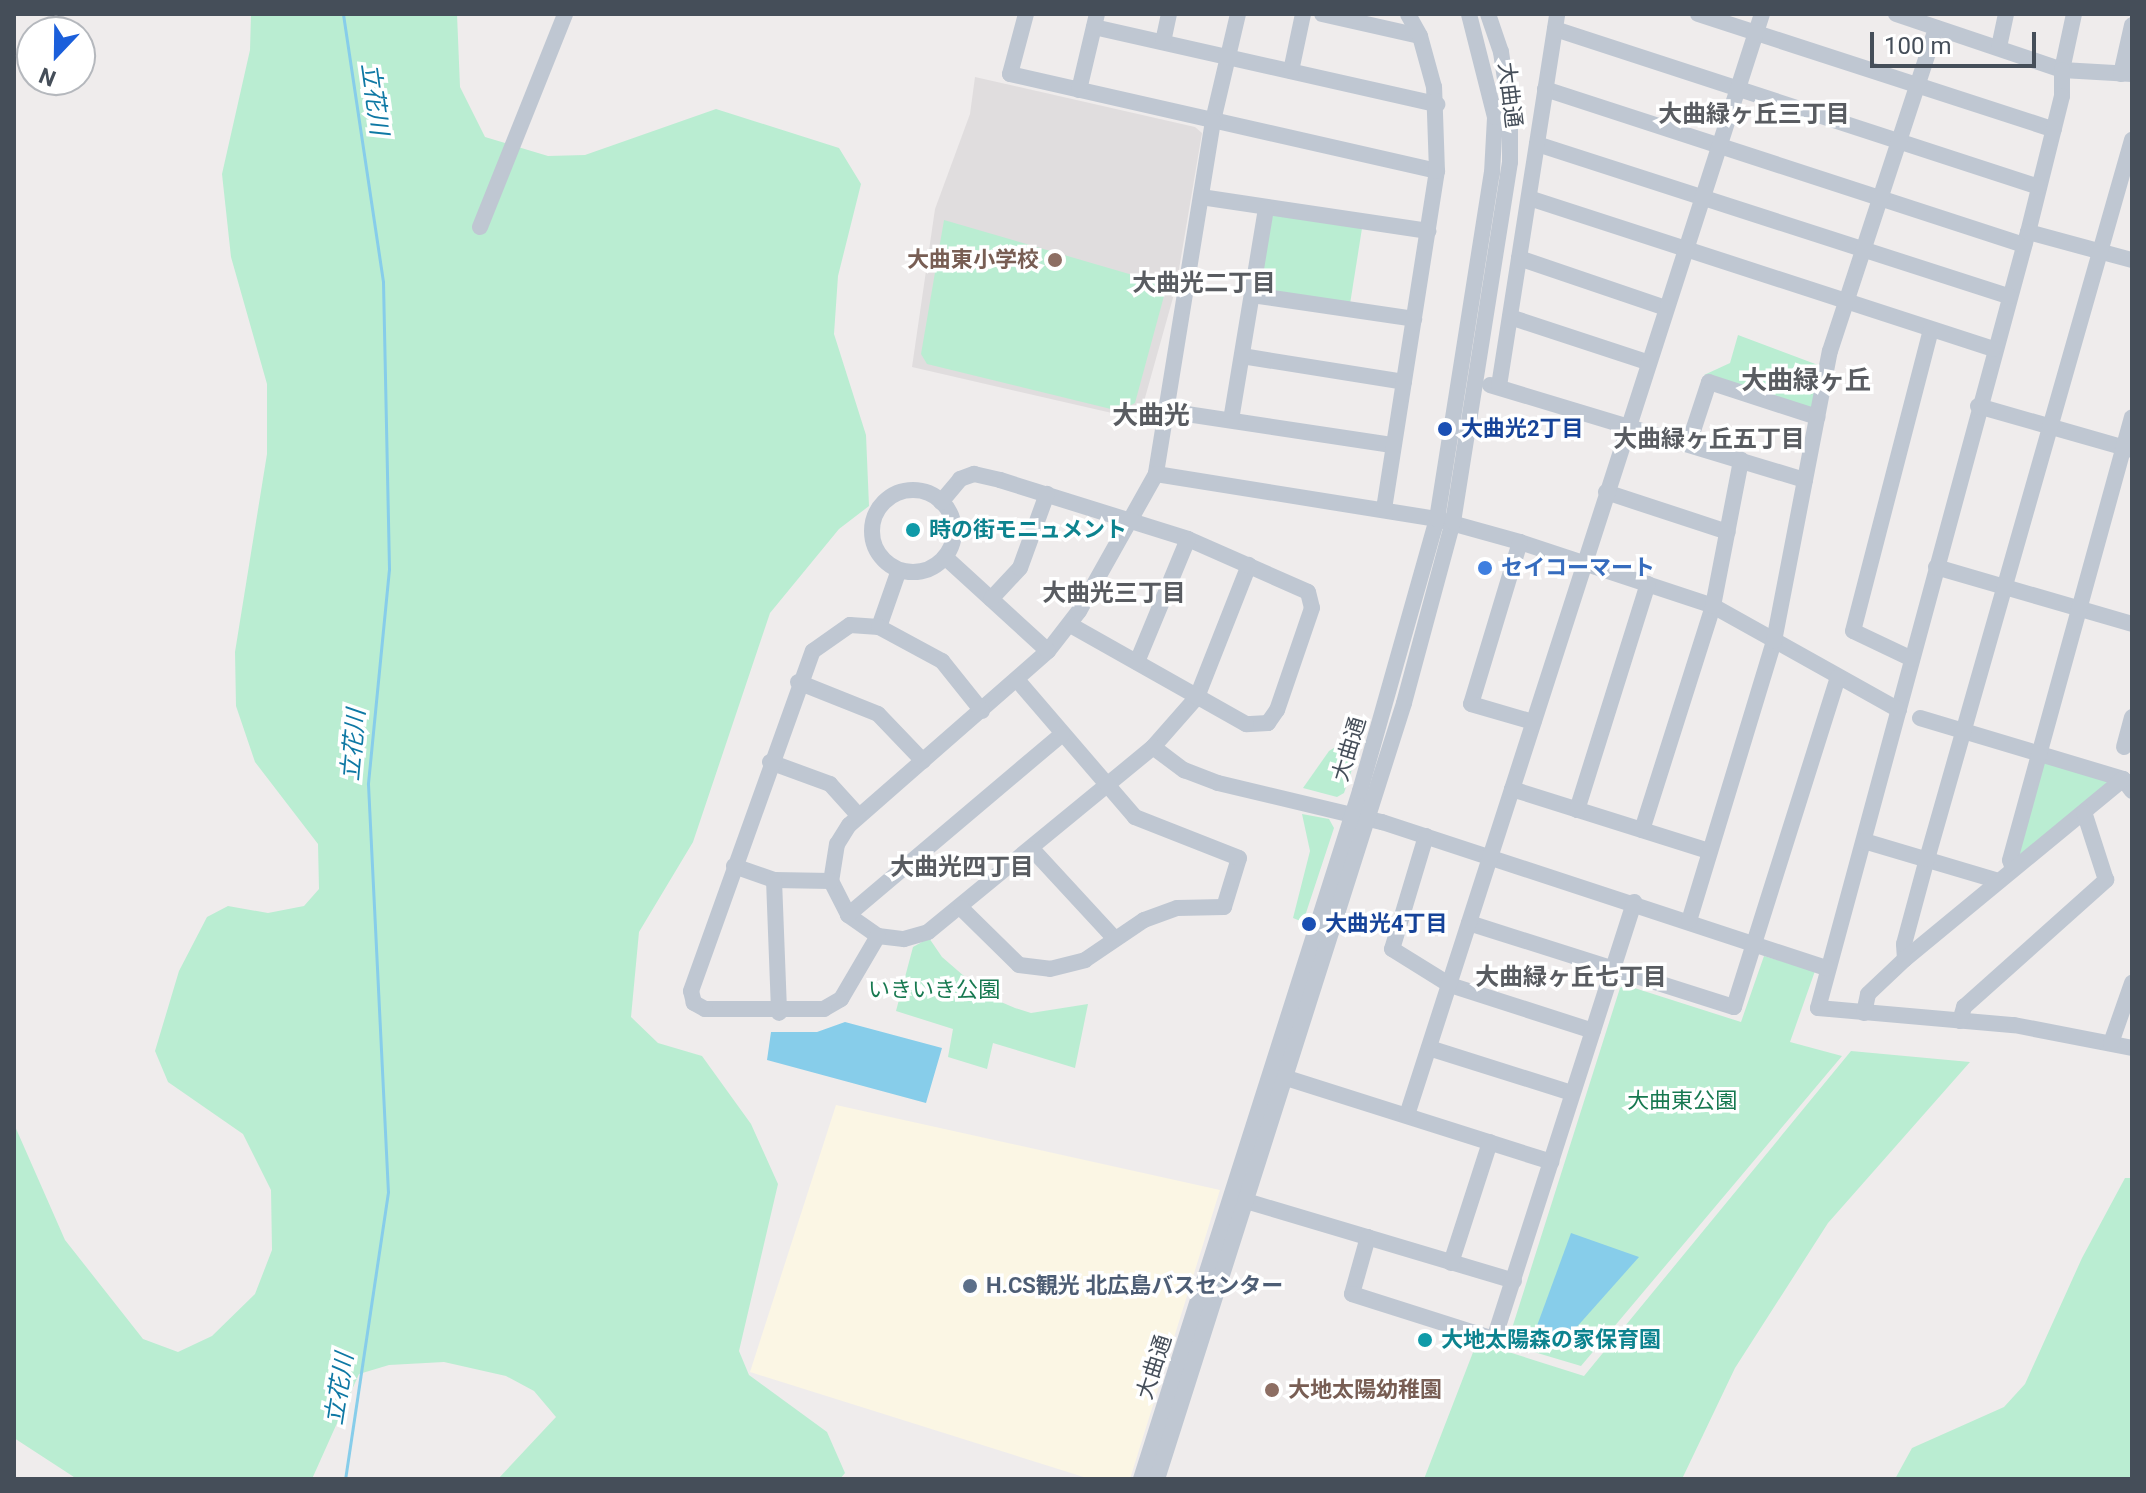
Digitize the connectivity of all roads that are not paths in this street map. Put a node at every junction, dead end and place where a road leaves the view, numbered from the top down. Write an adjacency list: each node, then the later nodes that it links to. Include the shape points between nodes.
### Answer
1 (565, 14): 45 (street)
2 (1026, 14): 30 (street, via 1010,74)
3 (1169, 14): 21 (street)
4 (1238, 14): 23 (street)
5 (1303, 14): 25 (street)
6 (1322, 14): 20 (street)
7 (1408, 14): 20 (street)
8 (1469, 14): 84 (street, 大曲通, via 1495,117)
9 (1488, 14): 64 (street, 大曲通, via 1501,52 1510,162)
10 (1698, 14): 19 (street)
11 (1762, 14): 19 (street)
12 (2006, 14): 22 (street)
13 (2074, 14): 24 (street)
14 (1900, 15): 18 (street)
15 (1096, 20): 21 (street); 30 (street)
16 (1556, 22): 28 (street); 29 (street)
17 (2132, 25): 26 (street)
18 (1936, 28): 22 (street); 27 (street)
19 (1756, 33): 27 (street); 29 (street)
20 (1420, 36): 31 (street)
21 (1163, 42): 23 (street)
22 (1999, 47): 24 (street)
23 (1228, 57): 25 (street); 32 (street)
24 (2062, 70): 26 (street); 33 (street)
25 (1291, 71): 31 (street)
26 (2126, 74)
27 (1916, 86): 33 (street); 35 (street)
28 (1545, 89): 36 (street); 37 (street)
29 (1737, 89): 35 (street); 37 (street)
30 (1079, 90): 32 (street)
31 (1437, 104): 38 (street)
32 (1213, 121): 38 (street); 40 (street)
33 (2054, 130): 39 (street)
34 (2132, 140): 50 (street)
35 (1898, 141): 39 (street); 43 (street)
36 (1537, 144): 41 (street); 42 (street)
37 (1719, 147): 41 (street); 43 (street)
38 (1437, 171): 46 (street)
39 (2039, 187): 47 (street)
40 (1201, 197): 44 (street); 67 (street)
41 (1702, 197): 48 (street); 49 (street)
42 (1529, 198): 48 (street); 51 (street)
43 (1879, 199): 47 (street); 49 (street)
44 (1266, 208): 46 (street); 53 (street)
45 (480, 227)
46 (1428, 231): 58 (street)
47 (2026, 239): 50 (street); 54 (street)
48 (1685, 249): 55 (street); 56 (street)
49 (1863, 251): 54 (street); 55 (street)
50 (2100, 251): 52 (street); 72 (street)
51 (1519, 258): 56 (street); 57 (street)
52 (2132, 260)
53 (1252, 295): 58 (street); 61 (street)
54 (2009, 296): 60 (street)
55 (1845, 302): 59 (street); 68 (street)
56 (1666, 308): 62 (street)
57 (1510, 317): 62 (street); 65 (street)
58 (1414, 319): 63 (street)
59 (1931, 330): 60 (street); 103 (street, via 1853,631)
60 (1993, 349): 66 (street)
61 (1242, 356): 63 (street); 70 (street)
62 (1647, 362): 71 (street)
63 (1404, 382): 74 (street)
64 (1476, 383): 65 (street); 84 (street, 大曲通)
65 (1499, 386): 71 (street)
66 (1978, 406): 72 (street); 91 (street)
67 (1167, 411): 70 (street); 77 (street)
68 (1817, 417): 73 (street, via 1709,382); 78 (street)
69 (2132, 418): 75 (street)
70 (1231, 420): 74 (street)
71 (1627, 423): 73 (street); 79 (street)
72 (2050, 427): 75 (street); 94 (street)
73 (1689, 443): 76 (street)
74 (1393, 445): 82 (street)
75 (2128, 449): 97 (street)
76 (1741, 460): 78 (street); 85 (street)
77 (1156, 474): 82 (street); 83 (street)
78 (1805, 480): 101 (street)
79 (1606, 492): 85 (street); 89 (street)
80 (1047, 494): 81 (street, via 974,474 960,479); 83 (street); 95 (street, via 1020,568)
81 (941, 502): 88 (street, via 954,535); 92 (street, via 905,491 882,504 872,528 874,542)
82 (1384, 509): 84 (street)
83 (1133, 519): 86 (street); 99 (street)
84 (1445, 520): 87 (street); 127 (street, 大曲通, via 1404,703)
85 (1728, 532): 96 (street)
86 (1188, 539): 90 (street); 104 (street)
87 (1520, 542): 89 (street); 113 (street, via 1471,704)
88 (945, 557): 92 (street, via 924,571); 95 (street)
89 (1582, 564): 93 (street); 113 (street)
90 (1249, 565): 108 (street); 108 (street, via 1308,592 1312,608 1277,710 1268,723 1246,724)
91 (1936, 567): 94 (street); 103 (street)
92 (899, 570): 100 (street)
93 (1648, 584): 96 (street); 124 (street)
94 (2004, 587): 97 (street); 114 (street)
95 (991, 599): 102 (street)
96 (1713, 606): 101 (street); 128 (street)
97 (2079, 608): 98 (street); 118 (street)
98 (2132, 624)
99 (1070, 625): 102 (street); 104 (street)
100 (879, 627): 107 (street, via 850,625 813,651); 110 (street, via 942,661)
101 (1774, 641): 105 (street); 132 (street)
102 (1048, 651): 106 (street)
103 (1912, 659): 109 (street)
104 (1137, 662): 108 (street)
105 (1838, 677): 109 (street); 147 (street)
106 (1018, 681): 110 (street); 115 (street)
107 (798, 682): 119 (street, via 878,714); 120 (street)
108 (1197, 697): 116 (street)
109 (1899, 710): 130 (street)
110 (982, 711): 119 (street)
111 (2132, 717): 117 (street)
112 (1920, 718): 114 (street)
113 (1533, 722): 123 (street)
114 (1964, 731): 118 (street); 134 (street)
115 (1062, 734): 121 (street); 142 (street)
116 (1153, 747): 121 (street); 127 (street, via 1184,770 1218,783)
117 (2124, 747)
118 (2040, 752): 122 (street); 136 (street, via 2010,860)
119 (923, 761): 126 (street)
120 (770, 762): 126 (street, via 830,784); 135 (street)
121 (1109, 783): 131 (street); 146 (street, via 1135,817 1239,858 1224,907 1177,908)
122 (2128, 785): 125 (street)
123 (1512, 789): 124 (street); 133 (street)
124 (1577, 810): 128 (street)
125 (2084, 812): 136 (street); 155 (street, via 2106,880 1964,1007)
126 (858, 815): 138 (street, via 837,844)
127 (1360, 816): 129 (street); 160 (street, 大曲通)
128 (1642, 830): 132 (street)
129 (1426, 836): 133 (street); 152 (street, via 1392,949)
130 (1864, 841): 134 (street); 150 (street)
131 (1032, 849): 141 (street); 146 (street)
132 (1709, 851): 143 (street)
133 (1490, 857): 140 (street); 144 (street)
134 (1927, 859): 139 (street); 148 (street, via 1904,944)
135 (734, 866): 137 (street); 153 (street, via 691,991 694,1003 705,1009)
136 (2013, 869): 139 (street)
137 (774, 880): 138 (street); 153 (street)
138 (831, 881): 142 (street)
139 (1999, 881): 148 (street)
140 (1634, 902): 143 (street); 149 (street)
141 (961, 908): 145 (street, via 928,932 904,939); 146 (street, via 1019,965 1050,969 1085,960)
142 (848, 915): 145 (street)
143 (1689, 921): 147 (street)
144 (1469, 923): 149 (street); 152 (street)
145 (878, 936): 153 (street, via 841,999 824,1009)
146 (1115, 939)
147 (1755, 944): 149 (street, via 1734,1007); 150 (street)
148 (1905, 959): 154 (street, via 1868,994)
149 (1614, 968): 156 (street)
150 (1827, 968): 154 (street, via 1818,1008)
151 (2132, 983): 157 (street)
152 (1450, 985): 156 (street); 158 (street)
153 (779, 1013)
154 (1864, 1013): 155 (street)
155 (1960, 1021): 157 (street)
156 (1593, 1031): 161 (street)
157 (2111, 1043): 159 (street)
158 (1429, 1048): 161 (street); 162 (street)
159 (2132, 1048)
160 (1278, 1075): 162 (street); 165 (street, 大曲通)
161 (1572, 1093): 164 (street)
162 (1407, 1115): 163 (street)
163 (1490, 1142): 164 (street); 167 (street)
164 (1551, 1162): 168 (street)
165 (1238, 1198): 166 (street); 169 (street, 大曲通); 170 (street, 大曲通)
166 (1368, 1237): 167 (street); 168 (street, via 1352,1294 1494,1339)
167 (1451, 1263): 168 (street)
168 (1514, 1281)
169 (1141, 1479)
170 (1157, 1479)

